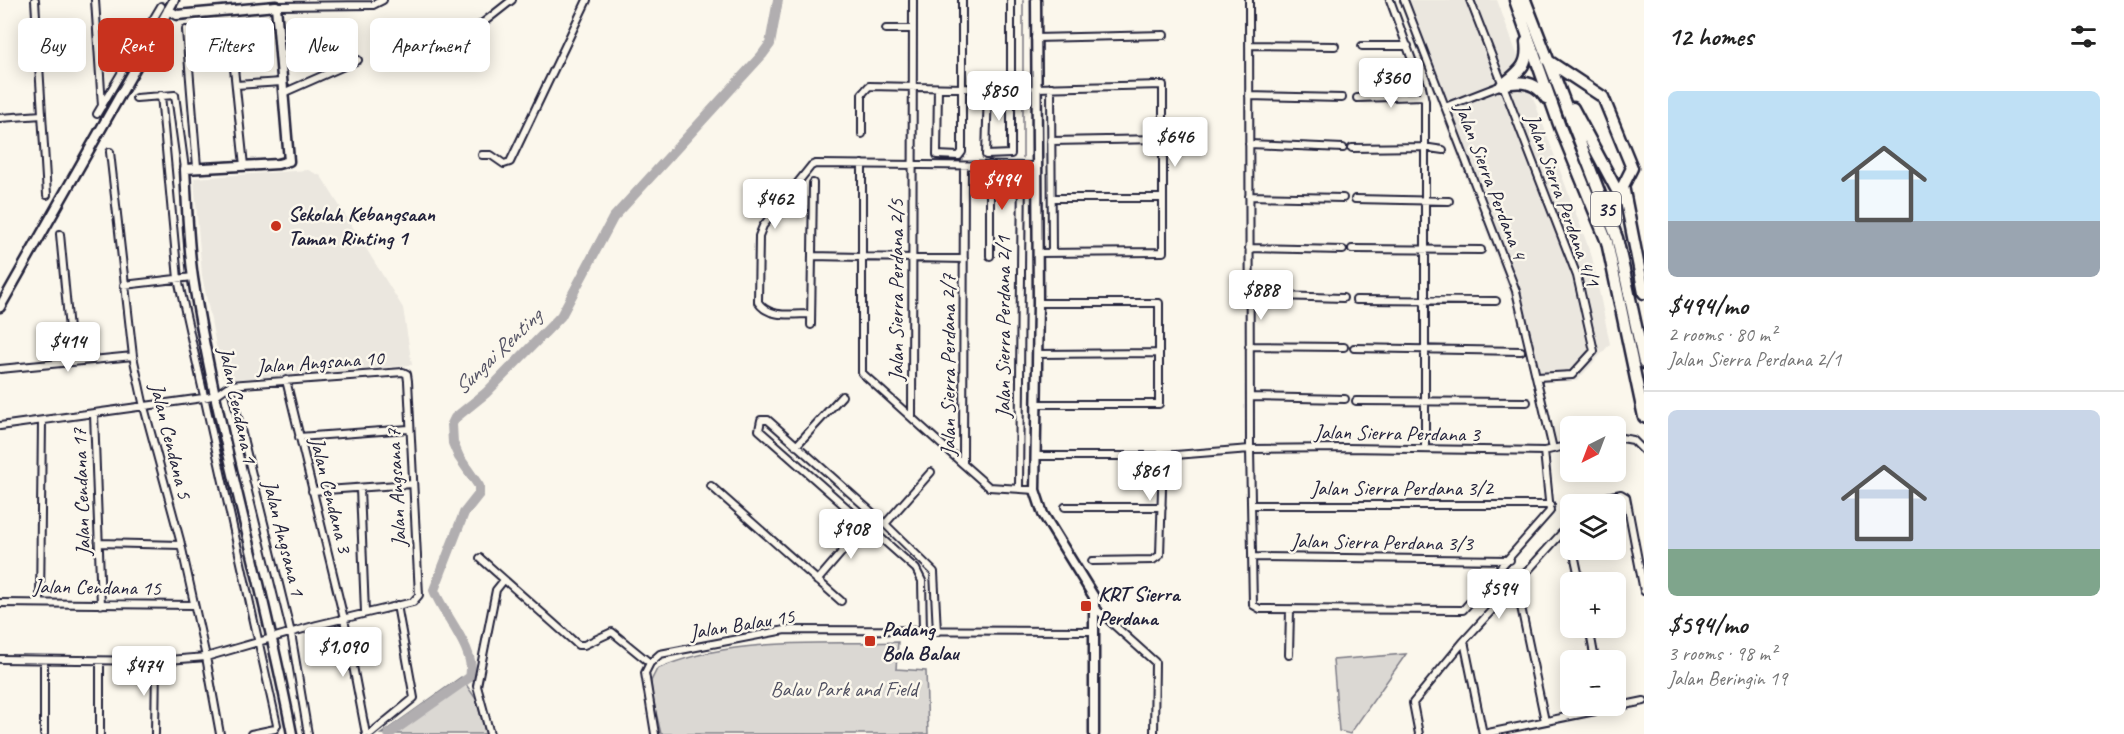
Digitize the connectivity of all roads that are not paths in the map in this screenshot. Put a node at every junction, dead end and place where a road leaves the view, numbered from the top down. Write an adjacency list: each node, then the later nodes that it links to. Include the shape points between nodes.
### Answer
1 (35, 0): 58 (street)
2 (95, 0): 55 (street)
3 (174, 0): 20 (street)
4 (512, 0): 23 (street)
5 (587, 0): 70 (street, via 510,162 504,164 491,155)
6 (913, 0): 25 (street, Jalan Sierra Perdana 2/5)
7 (963, 0): 44 (street)
8 (1011, 0): 47 (street)
9 (1036, 0): 27 (street)
10 (1249, 0): 28 (street)
11 (1390, 0): 31 (street)
12 (1404, 0): 56 (street, Jalan Sierra Perdana 4)
13 (1470, 0): 40 (street, Jalan Sierra Perdana 4/1)
14 (1515, 0): 22 (highway, 35)
15 (1525, 0): 34 (highway, 35)
16 (382, 1): 17 (street, via 373,5)
17 (340, 2): 18 (street)
18 (294, 3): 21 (street)
19 (251, 4): 20 (street, via 177,15); 21 (street)
20 (162, 5): 55 (street); 113 (street)
21 (276, 6): 32 (street)
22 (1521, 16): 40 (highway, via 1527,60); 60 (highway, 35)
23 (489, 18)
24 (886, 29): 25 (street)
25 (913, 29): 41 (street, Jalan Sierra Perdana 2/5)
26 (1164, 35): 27 (street)
27 (1035, 38): 45 (street)
28 (1249, 45): 29 (street); 50 (street)
29 (1335, 46)
30 (1362, 46): 31 (street)
31 (1408, 46): 51 (street)
32 (280, 54): 33 (street); 38 (street)
33 (286, 54)
34 (1547, 60): 89 (highway); 89 (highway, via 1603,97 1632,168 1623,184); 125 (highway, 35, via 1617,238)
35 (189, 72): 78 (street)
36 (235, 72): 39 (street)
37 (331, 72): 48 (street)
38 (282, 82): 39 (street); 48 (street)
39 (236, 85): 74 (street)
40 (1502, 85): 56 (street); 60 (highway, via 1519,81 1537,88); 128 (street, Jalan Sierra Perdana 4/1, via 1577,276 1594,351 1572,375)
41 (912, 87): 43 (street); 61 (street, via 869,86 862,94); 72 (street, Jalan Sierra Perdana 2/5)
42 (1051, 87): 45 (street); 62 (street, via 1163,85); 63 (street)
43 (938, 88): 44 (street); 44 (street, via 939,156 959,156)
44 (962, 88): 46 (street)
45 (1035, 88): 77 (street)
46 (988, 89): 47 (street); 47 (street, via 986,155 1011,154)
47 (1011, 89)
48 (283, 93): 74 (street, via 289,161)
49 (161, 95): 52 (street); 79 (street, Jalan Cendana 1, via 171,94 177,99); 104 (street, Jalan Cendana 1)
50 (1249, 96): 53 (street); 64 (street)
51 (1424, 96): 54 (street); 65 (street)
52 (136, 98)
53 (1342, 98)
54 (1357, 98)
55 (102, 106): 57 (street)
56 (1445, 107): 128 (street, Jalan Sierra Perdana 4, via 1516,291)
57 (97, 114)
58 (42, 115): 59 (street); 81 (street)
59 (0, 118)
60 (1560, 128): 143 (highway, 35, via 1607,242)
61 (862, 134)
62 (1162, 139): 63 (street); 84 (street)
63 (1051, 141): 83 (street)
64 (1249, 144): 66 (street); 82 (street)
65 (1423, 147): 67 (street); 68 (street); 87 (street)
66 (1343, 148)
67 (1352, 148)
68 (1443, 150)
69 (110, 152): 105 (street, Jalan Cendana 5)
70 (482, 155)
71 (862, 164): 72 (street); 100 (street); 114 (street, via 815,164 759,236 761,308 772,314)
72 (913, 164): 75 (street); 101 (street, Jalan Sierra Perdana 2/5)
73 (990, 165): 75 (street); 76 (street); 99 (street)
74 (244, 166): 78 (street)
75 (964, 166): 102 (street, Jalan Sierra Perdana 2/7)
76 (1022, 166): 77 (street); 164 (street, Jalan Sierra Perdana 2/1)
77 (1035, 166): 97 (street)
78 (197, 167): 79 (street)
79 (184, 169): 103 (street, Jalan Cendana 1)
80 (813, 183): 98 (street)
81 (47, 195)
82 (1249, 196): 85 (street); 91 (street)
83 (1052, 198): 84 (street); 96 (street)
84 (1162, 198): 96 (street, via 1163,252)
85 (1343, 198)
86 (1355, 199): 87 (street)
87 (1425, 200): 88 (street); 93 (street)
88 (1449, 201)
89 (1628, 213): 106 (highway)
90 (60, 234): 124 (street)
91 (1249, 248): 94 (street); 107 (street)
92 (1352, 249): 93 (street)
93 (1425, 249): 95 (street); 109 (street)
94 (1343, 250)
95 (1481, 250)
96 (1052, 252): 97 (street)
97 (1037, 254): 112 (street)
98 (812, 256): 100 (street, Jalan Sierra Perdana 2/7); 114 (street)
99 (990, 256)
100 (862, 257): 101 (street, Jalan Sierra Perdana 2/7); 142 (street, via 862,373)
101 (914, 258): 102 (street, Jalan Sierra Perdana 2/7); 142 (street, Jalan Sierra Perdana 2/5)
102 (964, 259): 160 (street, Jalan Sierra Perdana 2/7)
103 (193, 277): 104 (street); 131 (street, Jalan Cendana 1)
104 (178, 279): 105 (street); 134 (street, Jalan Cendana 1)
105 (124, 285): 123 (street, Jalan Cendana 5)
106 (1644, 293)
107 (1249, 295): 108 (street); 116 (street)
108 (1343, 298)
109 (1425, 299): 110 (street); 111 (street); 119 (street)
110 (1356, 300)
111 (1496, 301)
112 (1038, 303): 121 (street, via 1159,303); 122 (street)
113 (0, 307)
114 (811, 314): 115 (street)
115 (811, 325)
116 (1250, 346): 117 (street); 133 (street)
117 (1344, 347)
118 (1354, 348): 119 (street)
119 (1425, 348): 120 (street); 136 (street)
120 (1521, 351)
121 (1158, 353): 122 (street); 139 (street, via 1159,404)
122 (1037, 354): 139 (street)
123 (134, 356): 124 (street); 140 (street, Jalan Cendana 5)
124 (72, 361): 126 (street)
125 (1644, 363)
126 (0, 369)
127 (407, 374): 129 (street, Jalan Angsana 10); 146 (street, Jalan Angsana 7)
128 (1537, 377): 155 (street, Jalan Sierra Perdana 4)
129 (286, 380): 130 (street, Jalan Angsana 10); 148 (street, Jalan Cendana 3)
130 (230, 386): 131 (street, Jalan Angsana 10); 199 (street, Jalan Angsana 1)
131 (216, 395): 134 (street, Jalan Angsana 10); 200 (street, Jalan Cendana 1)
132 (842, 396): 151 (street)
133 (1250, 397): 135 (street); 153 (street)
134 (202, 398): 140 (street, Jalan Angsana 10); 202 (street, Jalan Cendana 1)
135 (1344, 399)
136 (1425, 399): 137 (street); 138 (street); 147 (street)
137 (1356, 400)
138 (1527, 402)
139 (1037, 404): 158 (street)
140 (144, 407): 141 (street, Jalan Angsana 10); 177 (street, Jalan Cendana 5)
141 (94, 414): 144 (street, Jalan Angsana 10); 176 (street, Jalan Cendana 17)
142 (912, 417): 160 (street)
143 (1644, 417)
144 (42, 421): 145 (street, Jalan Angsana 10); 188 (street)
145 (0, 426)
146 (409, 429): 148 (street); 162 (street, Jalan Angsana 7)
147 (1425, 432)
148 (300, 437): 167 (street, Jalan Cendana 3)
149 (1626, 439): 157 (street)
150 (1425, 440): 154 (street)
151 (796, 446): 173 (street, via 768,420 761,420 759,430); 174 (street)
152 (1560, 447): 155 (street, Jalan Sierra Perdana 3)
153 (1250, 449): 154 (street, Jalan Sierra Perdana 3); 159 (street, Jalan Sierra Perdana 3); 169 (street)
154 (1425, 449): 156 (street, Jalan Sierra Perdana 3)
155 (1553, 449): 156 (street, Jalan Sierra Perdana 3)
156 (1544, 451): 170 (street)
157 (1644, 451)
158 (1035, 456): 159 (street, Jalan Sierra Perdana 3); 166 (street)
159 (1163, 456): 172 (street)
160 (963, 464): 164 (street, Jalan Sierra Perdana 2/7, via 989,487)
161 (931, 472): 174 (street)
162 (412, 484): 165 (street); 191 (street, Jalan Angsana 7, via 417,599)
163 (711, 486): 183 (street)
164 (1019, 488): 166 (street, Jalan Sierra Perdana 2/7)
165 (360, 489): 167 (street); 194 (street)
166 (1035, 490): 192 (street, via 1043,514 1091,589)
167 (312, 491): 195 (street, Jalan Cendana 3)
168 (1626, 497): 185 (street)
169 (1252, 505): 170 (street, Jalan Sierra Perdana 3/2); 178 (street)
170 (1551, 505): 180 (street)
171 (1065, 507): 172 (street)
172 (1162, 507): 181 (street, via 1162,552 1158,557)
173 (866, 524): 183 (street); 197 (street, via 921,576)
174 (885, 524): 198 (street, via 934,572)
175 (1560, 536): 184 (street)
176 (99, 543): 177 (street); 189 (street, Jalan Cendana 17)
177 (181, 545): 190 (street, Jalan Cendana 5)
178 (1253, 557): 180 (street, Jalan Sierra Perdana 3/3); 193 (street, via 1253,605 1260,609)
179 (480, 558): 182 (street)
180 (1510, 560): 193 (street, via 1463,610)
181 (1092, 561)
182 (504, 580): 209 (street, via 578,645 612,632); 223 (street, via 496,590 477,687)
183 (817, 581): 186 (street)
184 (1516, 583): 201 (street); 213 (street)
185 (1644, 591)
186 (841, 601)
187 (0, 603): 188 (street, Jalan Cendana 15)
188 (40, 603): 189 (street, Jalan Cendana 15)
189 (102, 605): 190 (street, Jalan Cendana 15)
190 (194, 605): 204 (street, Jalan Cendana 5)
191 (398, 605): 194 (street); 222 (street, via 414,698)
192 (1095, 608): 196 (street); 226 (street, via 1155,662)
193 (1290, 610): 203 (street)
194 (365, 612): 195 (street)
195 (344, 618): 199 (street); 221 (street, Jalan Cendana 3)
196 (1095, 631): 198 (street, Jalan Balau 15); 225 (street)
197 (923, 632): 198 (street, Jalan Balau 15); 209 (street, Jalan Balau 15, via 785,630 660,654)
198 (937, 632)
199 (291, 633): 200 (street); 220 (street, Jalan Angsana 1)
200 (274, 639): 202 (street); 219 (street, Jalan Cendana 1)
201 (1464, 641): 227 (street, via 1413,703); 228 (street)
202 (261, 644): 204 (street); 218 (street, Jalan Cendana 1, via 277,725 275,729)
203 (1289, 655)
204 (206, 657): 208 (street); 217 (street, Jalan Cendana 5)
205 (0, 659): 206 (street)
206 (44, 660): 207 (street); 214 (street)
207 (100, 661): 208 (street); 215 (street)
208 (156, 661): 216 (street)
209 (650, 663): 224 (street, via 645,673)
210 (1644, 701): 211 (street)
211 (1626, 703)
212 (1565, 716): 213 (street)
213 (1545, 721): 228 (street)
214 (44, 734)
215 (100, 734)
216 (154, 734)
217 (220, 734)
218 (251, 734)
219 (292, 734)
220 (308, 734)
221 (366, 734)
222 (370, 734)
223 (489, 734)
224 (655, 734)
225 (1094, 734)
226 (1154, 734)
227 (1419, 734)
228 (1483, 734)

